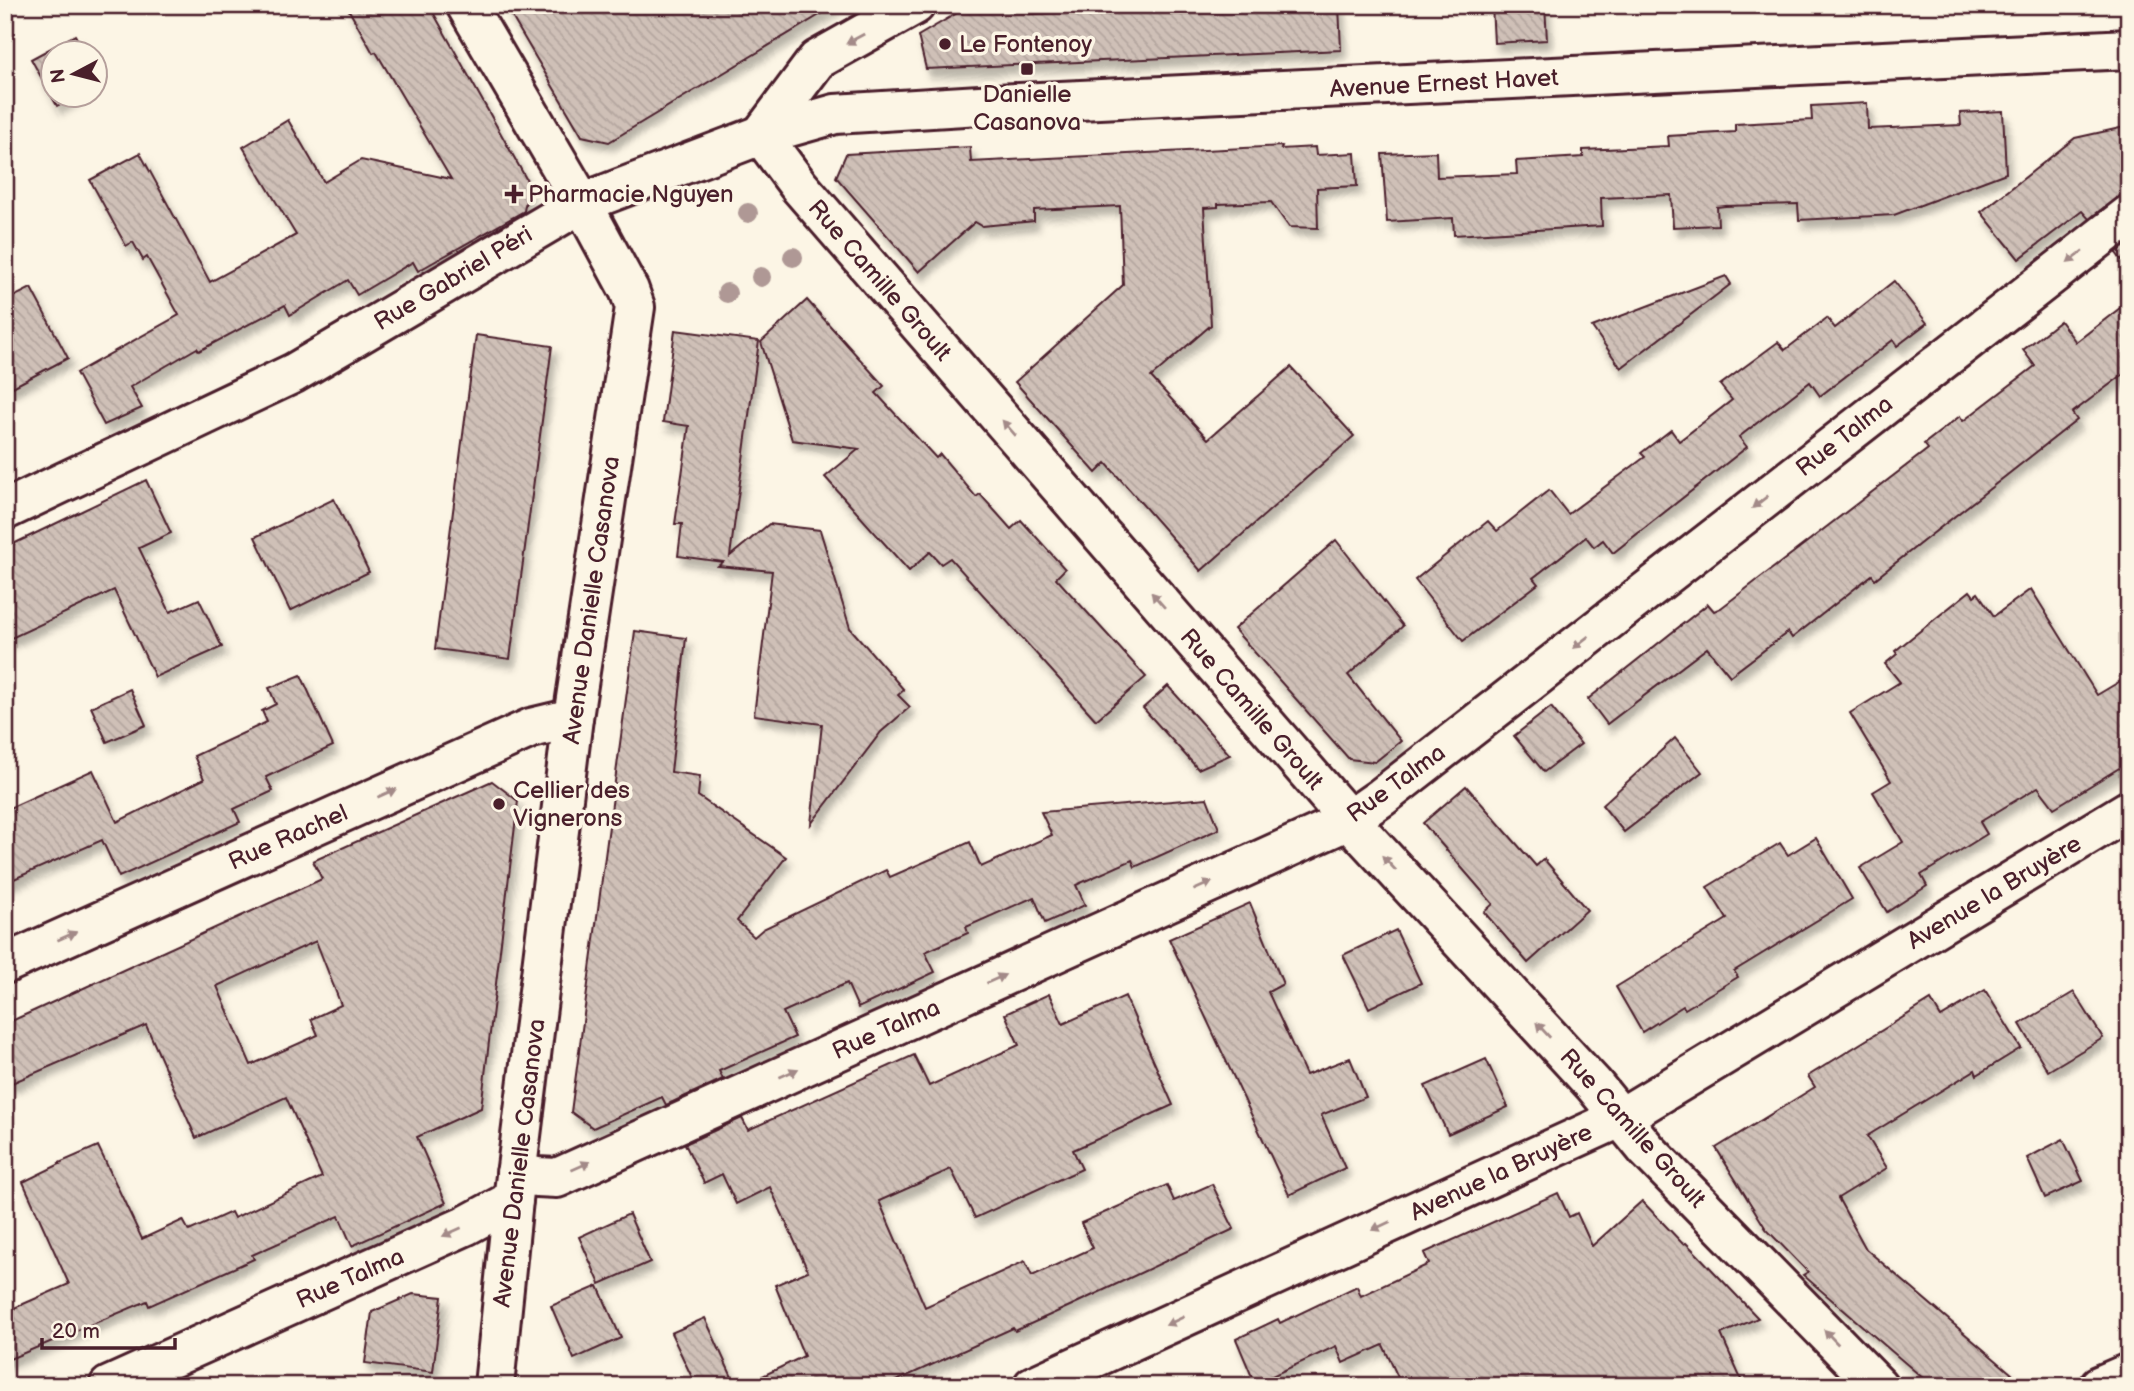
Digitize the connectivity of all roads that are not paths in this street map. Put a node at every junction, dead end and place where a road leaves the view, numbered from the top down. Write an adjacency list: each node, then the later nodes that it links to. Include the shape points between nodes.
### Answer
1 (466, 5): 5 (street, Avenue Danielle Casanova)
2 (915, 5): 4 (street, one-way to 4, via 817,60)
3 (2129, 49): 4 (street, Avenue Ernest Havet, via 835,114)
4 (761, 135): 5 (street, Rue Gabriel Péri); 10 (street, Rue Camille Groult, one-way to 4, via 799,186)
5 (582, 203): 7 (street, Rue Gabriel Péri, via 294,373); 8 (street, Avenue Danielle Casanova, via 635,307)
6 (2129, 215): 10 (street, Rue Talma, one-way to 10)
7 (5, 510)
8 (573, 718): 11 (street, Rue Rachel, one-way to 8, via 531,727); 13 (street, Avenue Danielle Casanova)
9 (2129, 810): 12 (street, Avenue la Bruyère)
10 (1349, 820): 12 (street, Rue Camille Groult, one-way to 10); 13 (street, Rue Talma, one-way to 10, via 537,1177 557,1178)
11 (5, 964)
12 (1622, 1116): 17 (street, Avenue la Bruyère, one-way to 17); 18 (street, Rue Camille Groult, one-way to 12, via 1647,1150)
13 (514, 1186): 15 (street, Rue Talma, one-way to 15, via 465,1226); 16 (street, Avenue Danielle Casanova)
14 (2129, 1373): 19 (street)
15 (109, 1386)
16 (494, 1386)
17 (1032, 1386)
18 (1878, 1386)
19 (2099, 1386)

